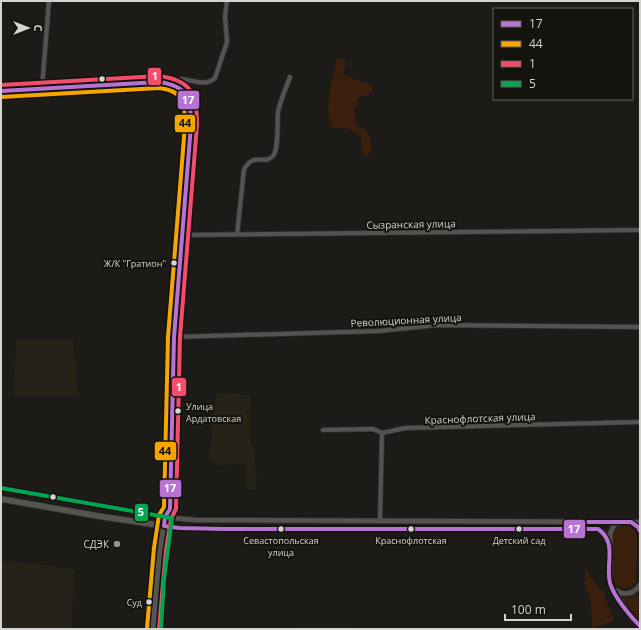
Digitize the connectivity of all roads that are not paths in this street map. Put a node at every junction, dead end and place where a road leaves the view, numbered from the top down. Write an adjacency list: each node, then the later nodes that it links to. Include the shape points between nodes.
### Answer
1 (49, 1): 5 (street)
2 (227, 1): 4 (street, via 227,42 215,78 211,82 203,83 181,79)
3 (290, 77): 9 (street, via 278,111 273,155 268,159 252,160 244,169)
4 (174, 84): 5 (street, via 159,82); 8 (street, via 185,92 190,100 191,111)
5 (42, 88): 6 (street)
6 (1, 91)
7 (640, 230): 9 (street, Сызранская улица)
8 (182, 235): 9 (street, Сызранская улица); 11 (street)
9 (237, 235)
10 (640, 327): 11 (street, Революционная улица, via 437,325 379,331)
11 (174, 337): 17 (street)
12 (640, 422): 14 (street, Краснофлотская улица, via 405,428)
13 (323, 430): 14 (street, Краснофлотская улица, via 373,429)
14 (382, 433): 22 (street)
15 (1, 488): 18 (main road)
16 (1, 499): 26 (main road)
17 (170, 509): 18 (street); 19 (street)
18 (165, 517): 19 (main road); 26 (main road)
19 (172, 518): 20 (street); 27 (main road)
20 (257, 520): 21 (street); 28 (street)
21 (281, 520): 22 (street); 29 (street)
22 (380, 520): 23 (street); 30 (street)
23 (622, 522): 24 (street); 32 (street, via 614,526)
24 (631, 522): 25 (street); 31 (street)
25 (640, 522)
26 (164, 526): 27 (main road); 36 (main road, via 156,576)
27 (171, 527): 28 (street); 37 (main road)
28 (257, 529): 29 (street)
29 (281, 529): 30 (street)
30 (380, 529): 32 (street, via 598,529)
31 (640, 531)
32 (609, 540): 34 (street)
33 (640, 585): 34 (street, via 634,592 624,594)
34 (611, 586): 35 (street)
35 (640, 626)
36 (153, 629)
37 (161, 629)

